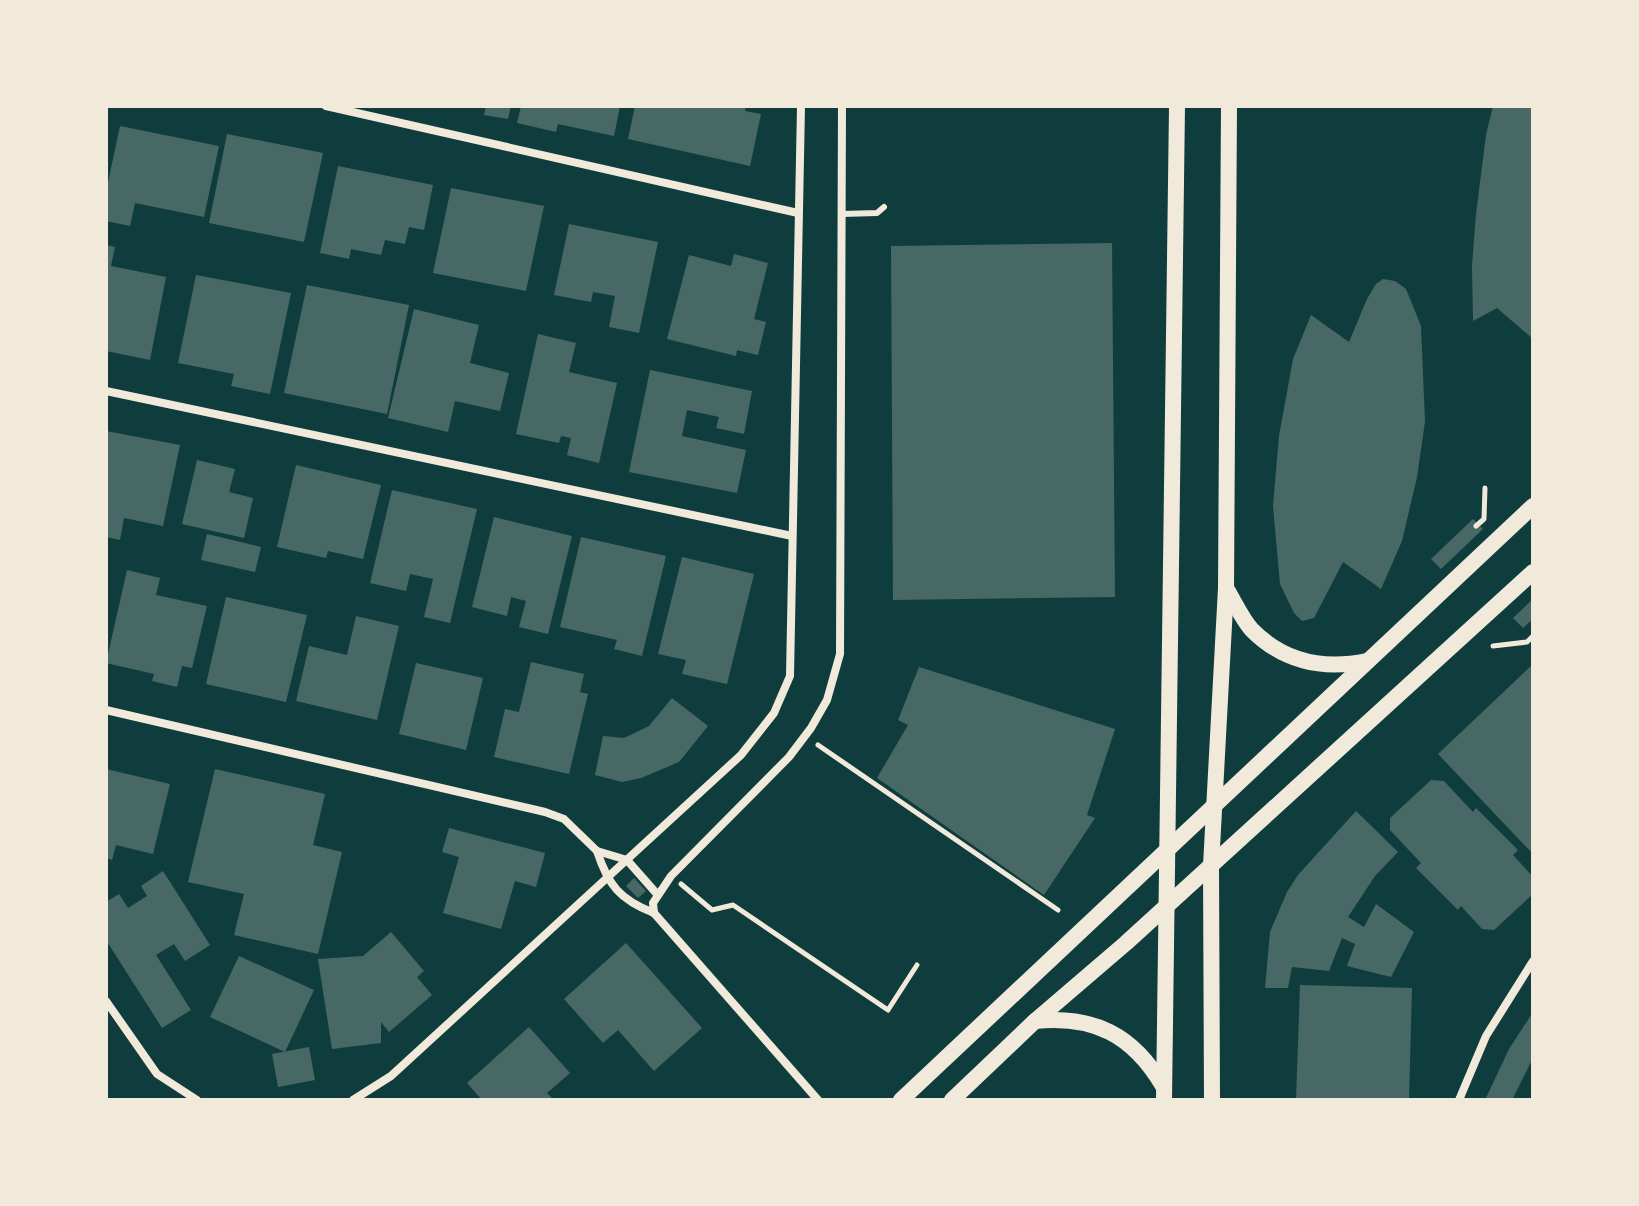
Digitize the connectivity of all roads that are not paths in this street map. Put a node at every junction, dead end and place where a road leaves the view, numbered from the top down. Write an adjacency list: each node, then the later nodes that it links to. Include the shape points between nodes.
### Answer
1 (326, 106): 7 (street)
2 (801, 106): 7 (street)
3 (842, 106): 8 (street)
4 (1177, 106): 17 (main road)
5 (1229, 106): 13 (main road)
6 (884, 207): 8 (lane, via 877,213)
7 (798, 213): 11 (street)
8 (842, 214): 22 (street, via 840,654 827,700 789,757)
9 (106, 391): 11 (street)
10 (1533, 506): 14 (main road)
11 (792, 536): 19 (street, via 790,676 774,713 741,755)
12 (1533, 572): 20 (main road)
13 (1226, 588): 14 (main road, via 1251,629 1280,651 1323,665); 16 (main road)
14 (1368, 660): 16 (main road)
15 (106, 710): 18 (street, via 545,812 564,819)
16 (1213, 805): 17 (main road); 20 (main road)
17 (1167, 847): 23 (main road); 32 (main road)
18 (597, 851): 19 (street); 21 (street)
19 (627, 860): 21 (street); 22 (street)
20 (1211, 866): 23 (main road); 34 (main road)
21 (606, 878): 24 (street, via 632,905); 30 (street, via 391,1076)
22 (657, 894): 24 (street)
23 (1166, 907): 27 (main road); 28 (main road)
24 (654, 913): 31 (street)
25 (1533, 961): 35 (street, via 1486,1036)
26 (106, 1001): 29 (street, via 157,1074)
27 (1035, 1021): 28 (main road, via 1075,1020 1112,1032 1151,1065); 33 (main road)
28 (1164, 1094)
29 (197, 1100)
30 (353, 1100)
31 (818, 1100)
32 (901, 1100)
33 (952, 1100)
34 (1212, 1100)
35 (1459, 1100)

